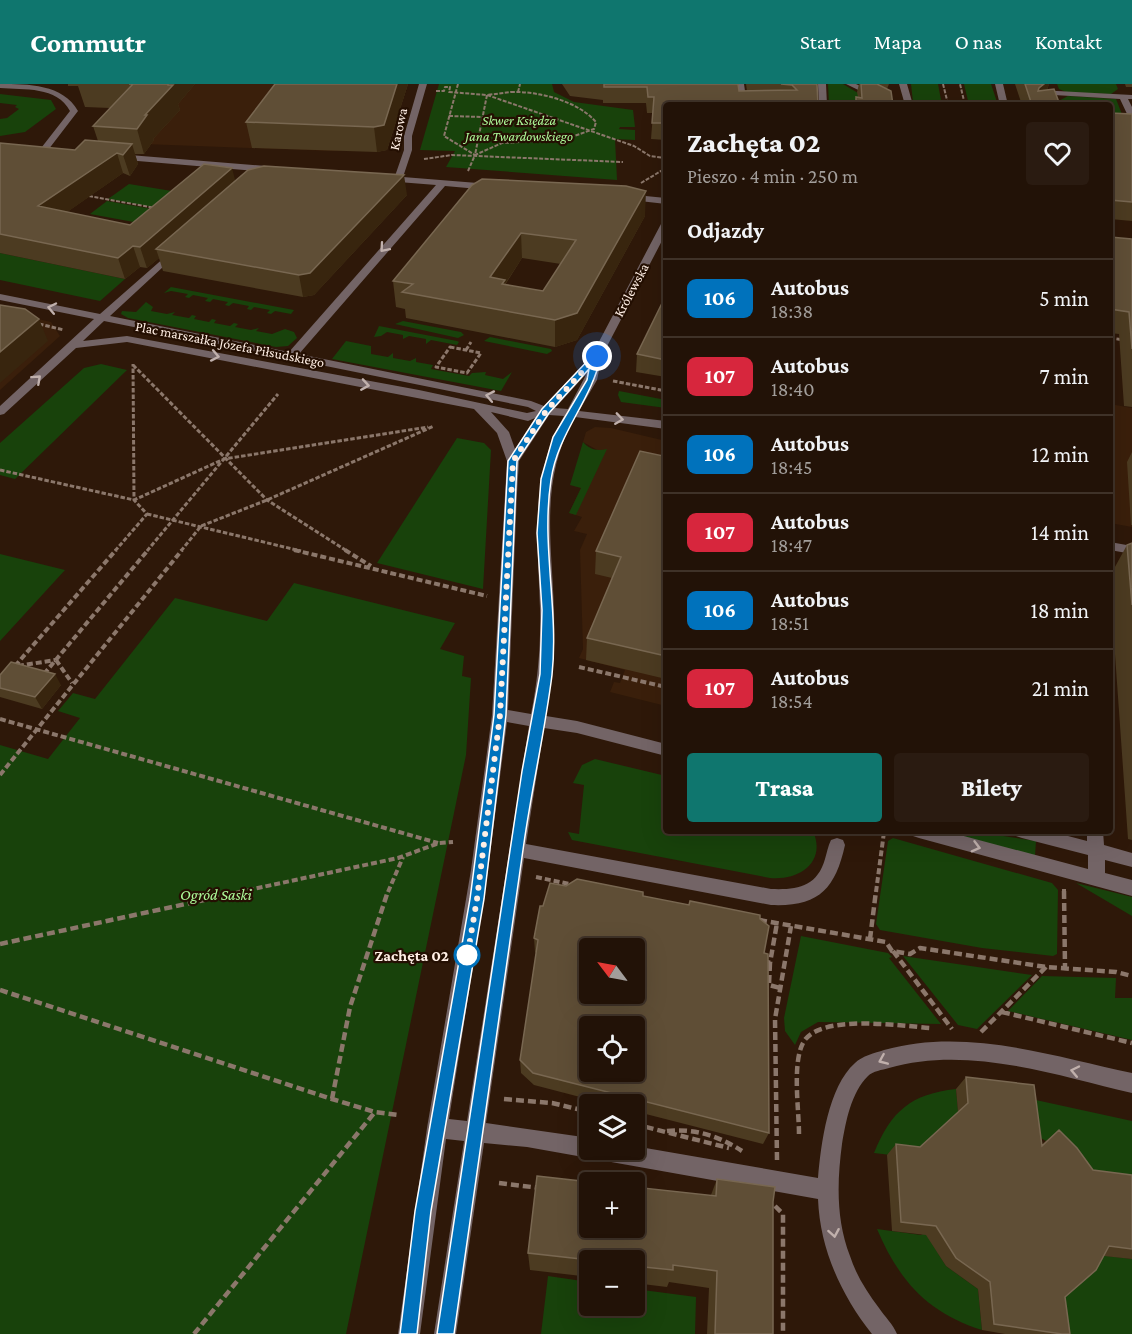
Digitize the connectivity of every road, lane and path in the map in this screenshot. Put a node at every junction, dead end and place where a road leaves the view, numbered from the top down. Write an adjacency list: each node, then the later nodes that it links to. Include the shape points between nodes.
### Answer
1 (423, 84): 43 (street, Karowa)
2 (458, 84): 15 (path)
3 (519, 84): 16 (path)
4 (740, 84): 21 (street)
5 (822, 84): 22 (street)
6 (850, 84): 23 (street)
7 (903, 84): 24 (street)
8 (943, 84): 25 (path)
9 (960, 84): 26 (path)
10 (999, 84): 27 (street)
11 (1054, 84): 17 (street)
12 (1121, 84): 19 (street)
13 (0, 86): 32 (street, via 66,98 74,111 37,152)
14 (441, 91): 15 (path, via 450,87 449,92)
15 (456, 92): 18 (path); 28 (path)
16 (518, 92): 18 (path); 31 (path, via 544,97 588,114 596,122)
17 (1057, 93): 19 (street); 20 (street)
18 (487, 95): 30 (path); 31 (path)
19 (1127, 97): 29 (street)
20 (1048, 99)
21 (743, 102)
22 (823, 102)
23 (889, 102)
24 (908, 102)
25 (948, 102)
26 (964, 102)
27 (1003, 102)
28 (449, 116): 30 (path); 34 (path, via 444,136)
29 (1132, 116)
30 (483, 117): 34 (path)
31 (590, 131): 34 (path, via 559,140 502,143); 35 (path)
32 (53, 153)
33 (110, 156): 38 (street)
34 (473, 156): 36 (path); 37 (path); 39 (path)
35 (663, 158)
36 (424, 159)
37 (623, 162)
38 (268, 169): 40 (street); 44 (street)
39 (469, 169)
40 (287, 170)
41 (663, 170): 45 (path)
42 (378, 178): 43 (street)
43 (398, 179): 46 (street)
44 (255, 180)
45 (641, 182)
46 (443, 183): 47 (street); 63 (street, one-way to 63)
47 (506, 188)
48 (89, 196): 51 (path)
49 (616, 197): 50 (street)
50 (663, 201)
51 (165, 210)
52 (663, 230): 64 (street, Królewska)
53 (181, 246): 55 (street)
54 (0, 297): 55 (street, Plac marszałka Józefa Piłsudskiego, one-way to 54)
55 (99, 318): 61 (street); 63 (street, Plac marszałka Józefa Piłsudskiego)
56 (33, 323): 57 (path)
57 (65, 330)
58 (1113, 338): 59 (path)
59 (1132, 341)
60 (471, 342): 62 (path)
61 (75, 345): 68 (street, Plac marszałka Józefa Piłsudskiego, one-way to 68, via 112,339 141,341); 70 (street, one-way to 61)
62 (466, 350): 62 (path, via 481,353 467,373 436,367 450,347)
63 (291, 356): 69 (street, Plac marszałka Józefa Piłsudskiego, one-way to 63, via 531,404)
64 (597, 356): 69 (street, Królewska); 71 (street, Królewska, via 591,380)
65 (613, 381): 66 (path)
66 (663, 390)
67 (278, 394): 73 (path)
68 (479, 407): 69 (street, Plac marszałka Józefa Piłsudskiego, via 528,417); 74 (street, via 503,432)
69 (546, 411): 71 (street); 74 (street, Królewska)
70 (0, 412)
71 (571, 413): 72 (street, one-way to 72); 94 (street, Królewska, via 558,437 546,479 542,533 546,674)
72 (663, 425)
73 (224, 459): 76 (path); 76 (path, via 133,364); 77 (path); 77 (path, via 434,426); 79 (path)
74 (513, 461): 92 (street)
75 (0, 470): 76 (path)
76 (134, 500): 78 (path)
77 (267, 500): 80 (path); 83 (path)
78 (147, 514): 79 (path); 86 (path)
79 (175, 520): 80 (path); 85 (path)
80 (201, 526): 83 (path); 90 (path)
81 (1113, 547): 82 (street)
82 (1132, 550)
83 (374, 568): 84 (path)
84 (487, 596)
85 (56, 660): 86 (path); 89 (path); 90 (path)
86 (15, 666): 88 (path)
87 (579, 667): 91 (path)
88 (8, 675)
89 (39, 680)
90 (72, 683): 95 (path)
91 (663, 686)
92 (500, 715): 94 (street); 137 (street, via 477,899)
93 (0, 719): 95 (path)
94 (538, 721): 96 (street); 105 (street, Królewska)
95 (36, 729): 97 (path); 103 (path)
96 (663, 749)
97 (0, 775)
98 (884, 834): 115 (path)
99 (931, 834): 109 (street, one-way to 109)
100 (1034, 834): 106 (street)
101 (1095, 834): 106 (street)
102 (453, 842): 103 (path)
103 (439, 843): 107 (path)
104 (837, 845): 105 (street, via 825,881 793,899)
105 (518, 849): 138 (street, Królewska)
106 (1095, 850): 108 (street); 109 (street)
107 (403, 856): 116 (path); 131 (path, via 384,901 350,1007)
108 (1132, 860)
109 (1097, 879): 111 (street)
110 (1064, 882): 121 (path)
111 (1132, 888)
112 (757, 920): 113 (path)
113 (777, 923): 114 (path); 119 (path)
114 (790, 926): 115 (path); 123 (path)
115 (870, 939): 117 (path, via 886,942)
116 (0, 945)
117 (892, 951): 120 (path, via 910,954 920,948); 126 (path)
118 (759, 960): 119 (path)
119 (770, 963): 123 (path, via 769,985)
120 (1046, 967): 121 (path); 125 (path)
121 (1065, 968): 122 (path)
122 (1132, 976)
123 (780, 988): 142 (path, via 775,1019 778,1160)
124 (0, 990): 131 (path)
125 (1001, 1012): 128 (path, via 980,1034); 129 (path)
126 (952, 1030): 127 (path); 139 (path, via 853,1025 811,1030 800,1050)
127 (962, 1031)
128 (970, 1032)
129 (1132, 1043)
130 (1132, 1083): 146 (street, one-way to 146, via 1002,1055 926,1050 894,1055 862,1069 837,1113)
131 (332, 1099): 134 (path)
132 (504, 1099): 133 (path)
133 (579, 1109)
134 (375, 1112): 135 (path); 148 (path)
135 (399, 1115)
136 (645, 1127): 141 (path, via 664,1131 678,1128 706,1135)
137 (438, 1128): 138 (street); 149 (street, via 423,1211)
138 (476, 1132): 140 (street); 150 (street, Królewska)
139 (799, 1134)
140 (579, 1147)
141 (754, 1154)
142 (766, 1157)
143 (645, 1158): 146 (street)
144 (499, 1183): 145 (path)
145 (544, 1189)
146 (826, 1190): 152 (street, one-way to 152, via 839,1264 858,1299)
147 (767, 1205): 151 (path, via 778,1207 783,1214)
148 (194, 1334)
149 (409, 1334)
150 (445, 1334)
151 (783, 1334)
152 (886, 1334)

